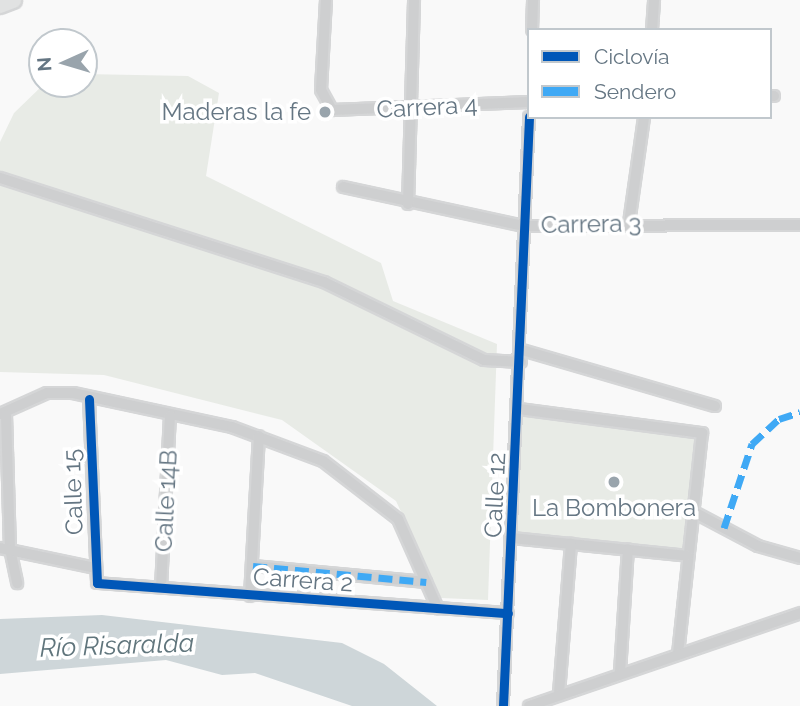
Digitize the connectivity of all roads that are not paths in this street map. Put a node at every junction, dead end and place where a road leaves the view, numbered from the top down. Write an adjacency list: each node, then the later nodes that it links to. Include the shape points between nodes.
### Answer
1 (13, 0): 6 (main road)
2 (326, 0): 10 (street, Carrera 4, via 321,90 326,107 342,112)
3 (414, 0): 10 (street)
4 (533, 0): 7 (street)
5 (654, 0): 8 (street)
6 (0, 5)
7 (532, 28)
8 (652, 28)
9 (527, 102): 10 (street, Carrera 4)
10 (415, 106): 15 (street)
11 (529, 119): 18 (street, Calle 12)
12 (644, 119): 16 (street)
13 (0, 178): 19 (street, via 324,282 484,360)
14 (343, 187): 15 (street, Carrera 3)
15 (408, 204): 18 (street, Carrera 3)
16 (629, 223): 17 (street, Carrera 3); 18 (street, Carrera 3)
17 (800, 225)
18 (523, 226): 19 (street, Calle 12)
19 (522, 356): 21 (street); 22 (street, Calle 12)
20 (89, 399): 23 (street, via 47,393); 24 (street); 34 (street, Calle 15)
21 (715, 405)
22 (519, 409): 26 (street, via 702,433); 27 (street, Calle 12)
23 (3, 415): 29 (street)
24 (170, 415): 25 (street); 38 (street, Calle 14B)
25 (259, 436): 33 (street); 35 (street, via 323,461 398,519)
26 (690, 510): 31 (street); 32 (street, via 758,546)
27 (512, 538): 28 (street); 41 (street, Calle 12)
28 (571, 543): 30 (street); 45 (street)
29 (5, 548): 34 (street); 36 (street)
30 (628, 550): 31 (street); 44 (street)
31 (688, 556): 43 (street)
32 (800, 558)
33 (253, 566): 35 (street); 39 (street)
34 (96, 568): 37 (street, Calle 15)
35 (426, 582): 40 (street)
36 (17, 583)
37 (97, 583): 38 (street, Carrera 2)
38 (161, 587): 39 (street, Carrera 2)
39 (250, 596): 40 (street, Carrera 2)
40 (438, 609): 41 (street, Carrera 2)
41 (508, 613): 46 (street, Calle 12)
42 (800, 613): 43 (street)
43 (678, 653): 44 (street)
44 (620, 672): 45 (street)
45 (559, 693): 47 (street)
46 (503, 706)
47 (529, 706)

